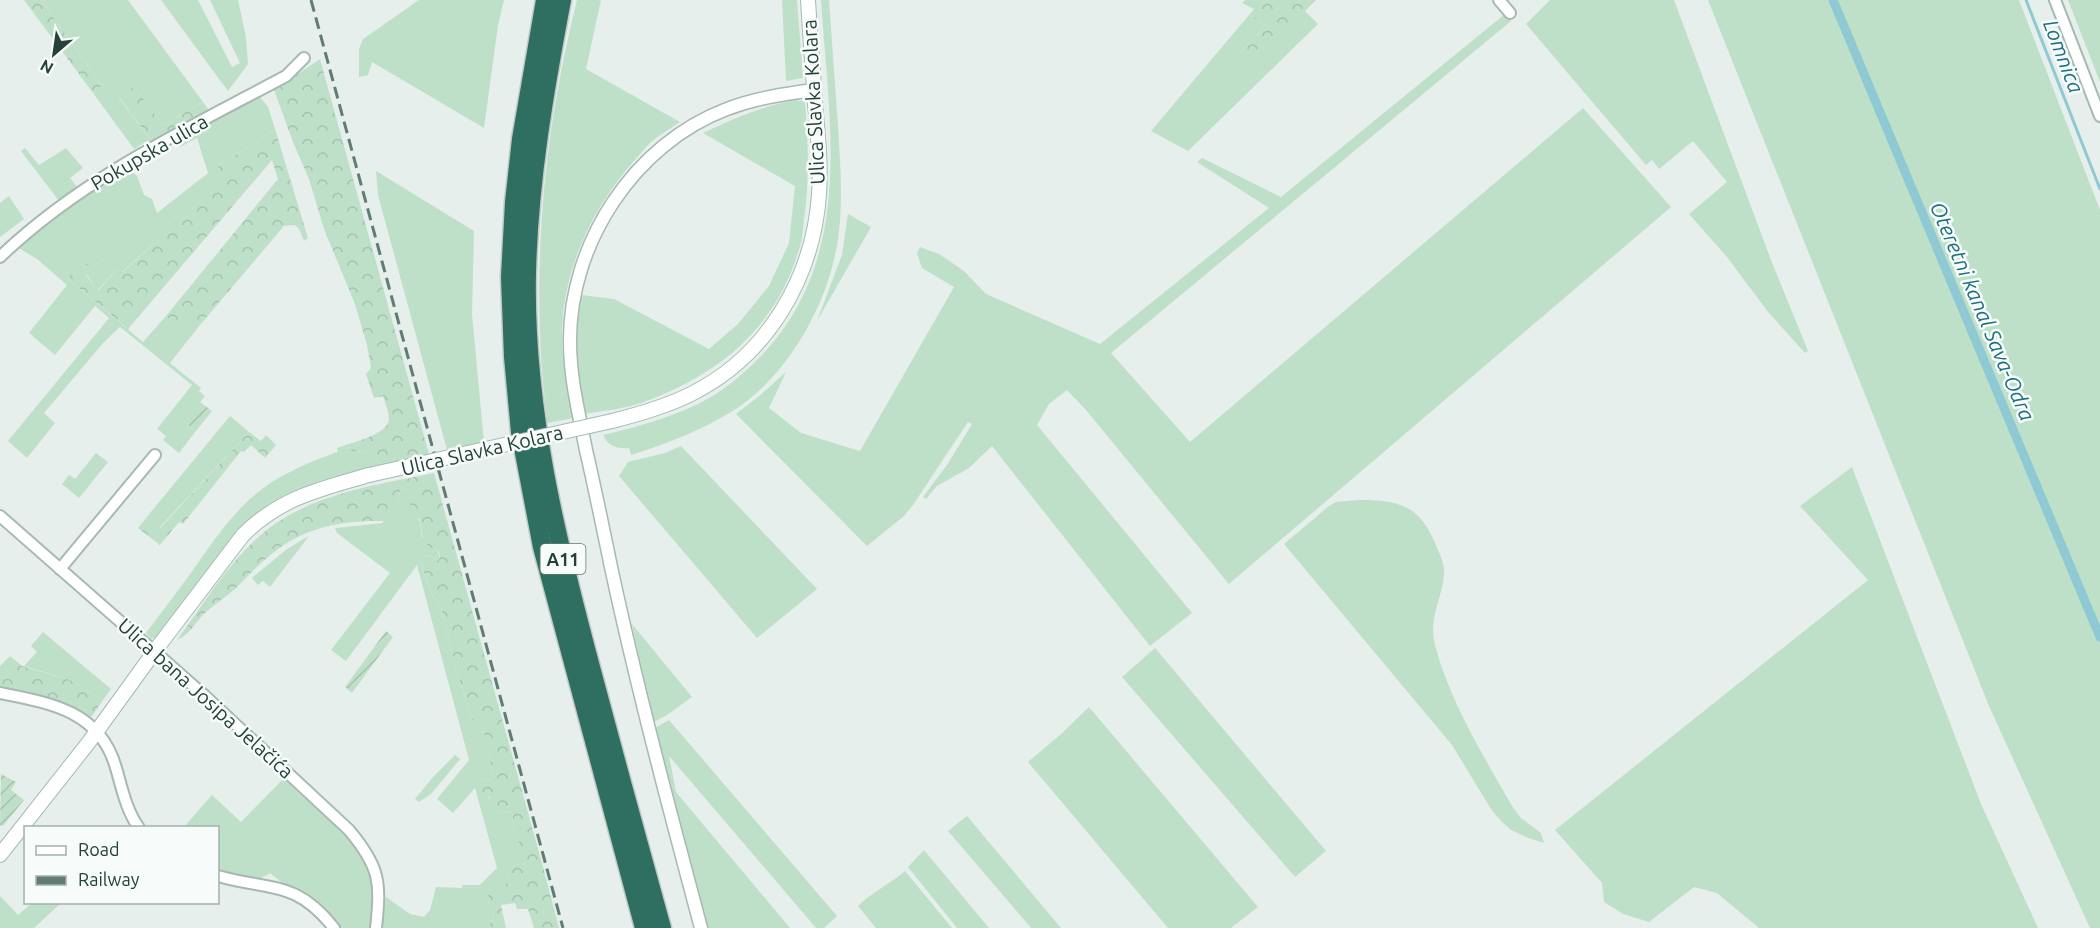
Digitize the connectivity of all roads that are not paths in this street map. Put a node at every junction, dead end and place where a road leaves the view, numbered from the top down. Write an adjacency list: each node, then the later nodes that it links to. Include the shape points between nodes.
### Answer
1 (562, 0): 9 (highway, A11)
2 (573, 0): 9 (highway, via 560,53)
3 (808, 0): 10 (main road, Ulica Slavka Kolara)
4 (1499, 0): 7 (street)
5 (2055, 0): 11 (street)
6 (542, 5): 24 (highway, A11, via 521,139 511,266 520,432 542,547)
7 (1510, 13)
8 (304, 58): 12 (street, Pokupska ulica, via 286,76 97,181)
9 (547, 78): 25 (highway, A11, via 534,168 526,274 537,428 559,543)
10 (814, 90): 16 (main road, Ulica Slavka Kolara, bridge, via 819,169 816,218 806,262 783,310 742,359 712,382 671,404 369,476 284,503 255,524 228,553); 26 (street, via 768,96 726,110 681,134 651,158 618,195 598,229 582,266 571,319 570,361 579,416 648,727)
11 (2100, 116)
12 (0, 257)
13 (155, 455): 15 (street)
14 (0, 516): 15 (street, Ulica bana Josipa Jelačića)
15 (60, 569): 16 (street, Ulica bana Josipa Jelačića)
16 (155, 651): 18 (main road, Ulica Slavka Kolara); 23 (street, Ulica bana Josipa Jelačića, via 349,830 376,871)
17 (0, 693): 18 (street, via 63,708)
18 (97, 731): 19 (street, via 112,754 129,811); 20 (main road, Ulica Slavka Kolara)
19 (138, 826)
20 (0, 855)
21 (219, 876): 22 (street, via 272,886 296,895 312,904)
22 (334, 928)
23 (376, 928)
24 (644, 928)
25 (662, 928)
26 (701, 928)

